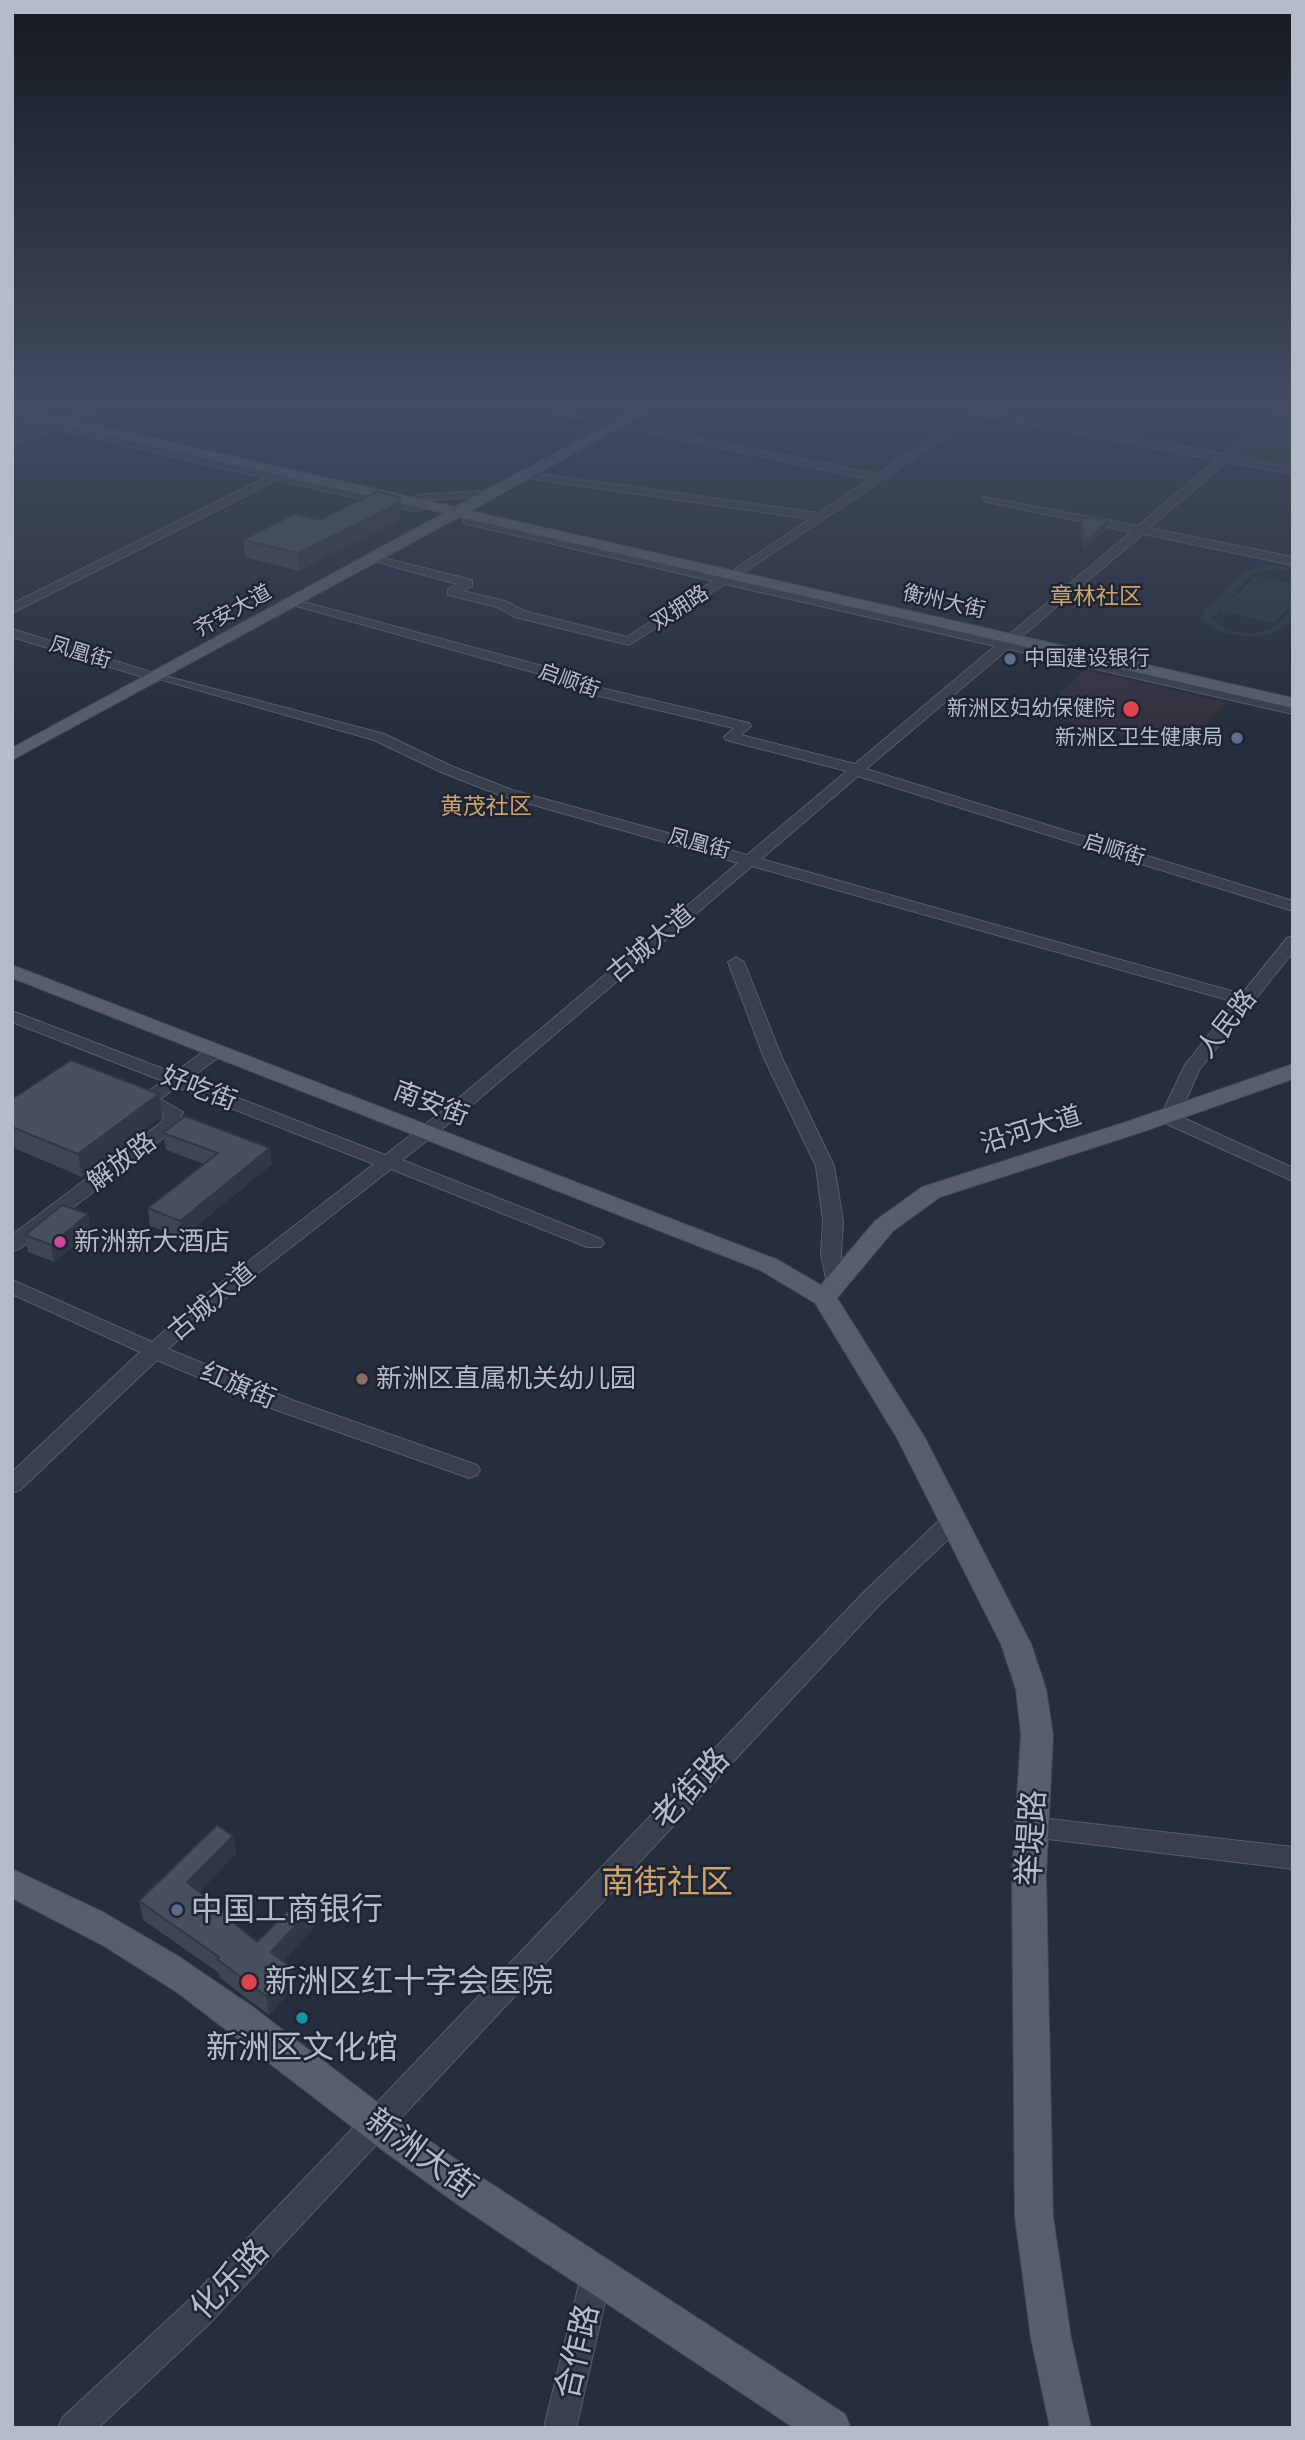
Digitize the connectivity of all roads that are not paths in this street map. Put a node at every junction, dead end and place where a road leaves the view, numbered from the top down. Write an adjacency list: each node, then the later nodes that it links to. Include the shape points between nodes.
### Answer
1 (196, 517): 15 (street)
2 (411, 517): 18 (main road, 齐安大道)
3 (414, 517): 11 (main road, 齐安大道)
4 (480, 517): 13 (street)
5 (489, 517): 9 (main road, 衡州大街)
6 (820, 517): 13 (street, 双拥路)
7 (1076, 517): 10 (street)
8 (1155, 517): 10 (street, 古城大道)
9 (496, 518): 13 (main road, 衡州大街)
10 (1140, 530): 12 (street); 17 (street, 古城大道)
11 (372, 559): 13 (street, 双拥路, via 468,583 452,592 501,604 520,614 629,642); 14 (main road, 齐安大道)
12 (1293, 561)
13 (731, 575): 17 (main road, 衡州大街)
14 (292, 603): 18 (main road, 齐安大道); 24 (street, 启顺街, via 567,677 570,685 744,726 731,737)
15 (12, 609)
16 (12, 633): 18 (street, 凤凰街)
17 (1011, 639): 19 (main road, 衡州大街); 20 (main road, 衡州大街); 21 (street); 24 (street, 古城大道)
18 (153, 675): 22 (main road, 齐安大道); 23 (main road, 齐安大道); 25 (street, 凤凰街, via 379,737 507,793)
19 (1293, 697)
20 (1293, 703)
21 (1293, 710)
22 (12, 747)
23 (12, 755)
24 (857, 770): 25 (street, 古城大道); 26 (street, 启顺街)
25 (751, 859): 30 (street, 凤凰街); 38 (street, 古城大道)
26 (1293, 906)
27 (1293, 941): 30 (street, 人民路)
28 (736, 962): 44 (street, via 773,1058 825,1166 833,1221)
29 (12, 971): 32 (main road, 南安街)
30 (1246, 1000): 37 (street, 人民路, via 1191,1069)
31 (12, 1016): 34 (street, 好吃街)
32 (217, 1050): 34 (street); 38 (main road, 南安街)
33 (1293, 1071): 37 (main road, 沿河大道)
34 (176, 1080): 36 (street); 39 (street, 好吃街)
35 (124, 1091): 36 (street, 解放路)
36 (148, 1100): 42 (street, 解放路, via 173,1112 170,1124)
37 (1167, 1115): 40 (street); 44 (main road, 沿河大道, via 930,1192 883,1223)
38 (426, 1132): 39 (street, 古城大道); 44 (main road, 南安街)
39 (386, 1161): 41 (street, 好吃街); 45 (street, 古城大道)
40 (1293, 1175)
41 (594, 1243)
42 (12, 1245)
43 (12, 1286): 45 (street, 红旗街)
44 (829, 1291): 48 (main road, 举堤路)
45 (154, 1351): 46 (street, 红旗街, via 284,1405); 47 (street, 古城大道)
46 (470, 1470)
47 (12, 1485)
48 (953, 1521): 49 (main road, 举堤路, via 1016,1644 1031,1689 1037,1735); 52 (street, 老街路, via 872,1598)
49 (1032, 1828): 50 (street); 57 (main road, 举堤路, via 1034,2217 1051,2338)
50 (1293, 1858)
51 (12, 1883): 52 (main road, 新洲大街, via 78,1914 171,1969)
52 (376, 2123): 53 (main road, 新洲大街); 54 (street, 化乐路, via 198,2313)
53 (596, 2276): 55 (street, 合作路); 56 (main road, 新洲大街)
54 (74, 2428)
55 (560, 2428)
56 (831, 2428)
57 (1071, 2428)

